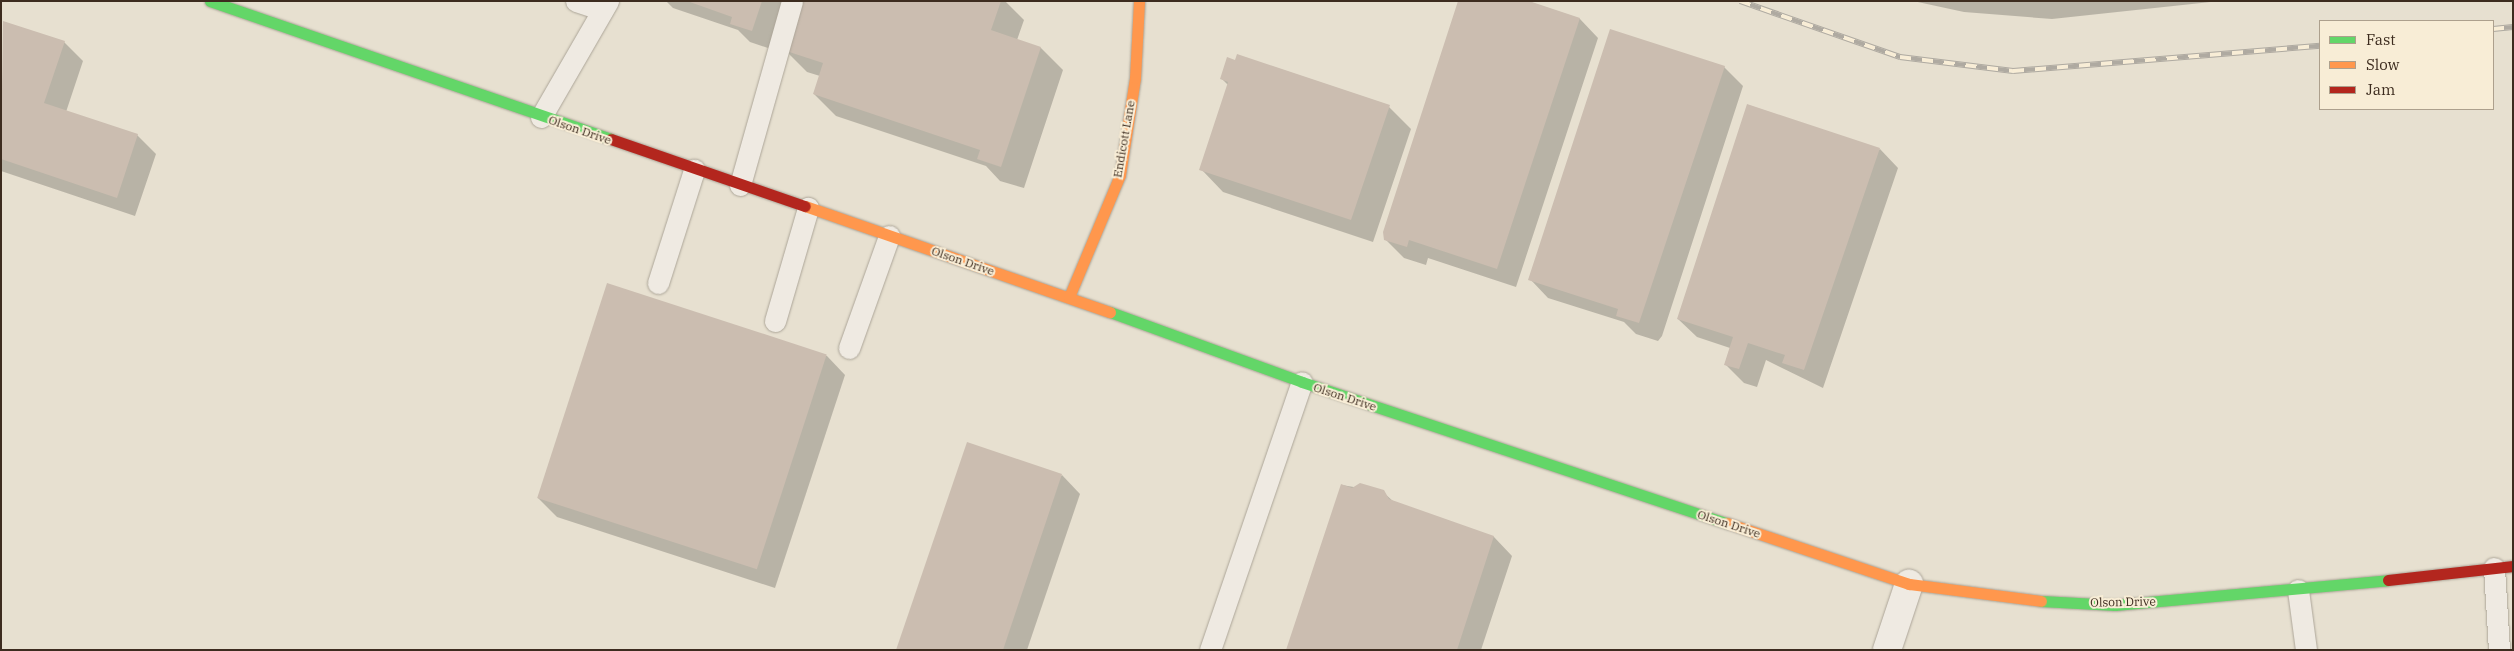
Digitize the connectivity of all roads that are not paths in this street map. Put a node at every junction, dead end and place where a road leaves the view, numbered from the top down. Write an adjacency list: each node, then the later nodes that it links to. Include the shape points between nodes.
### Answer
1 (210, 1): 6 (street, Olson Drive)
2 (576, 1): 5 (lane)
3 (792, 1): 8 (lane)
4 (1139, 1): 12 (street, Endicott Lane, via 1134,78 1120,175)
5 (606, 6): 6 (lane)
6 (541, 117): 7 (street, Olson Drive)
7 (694, 170): 8 (street, Olson Drive); 11 (lane)
8 (740, 185): 9 (street, Olson Drive)
9 (808, 208): 10 (street, Olson Drive); 13 (lane)
10 (889, 236): 12 (street, Olson Drive); 14 (lane)
11 (658, 283)
12 (1069, 297): 15 (street, Olson Drive)
13 (775, 321)
14 (848, 348)
15 (1302, 382): 17 (street, Olson Drive); 19 (lane)
16 (2503, 567): 18 (street, Olson Drive); 22 (lane)
17 (1909, 584): 18 (street, Olson Drive, via 1993,598 2115,605); 20 (street)
18 (2298, 590): 21 (lane)
19 (1210, 650)
20 (1887, 650)
21 (2306, 650)
22 (2499, 650)

